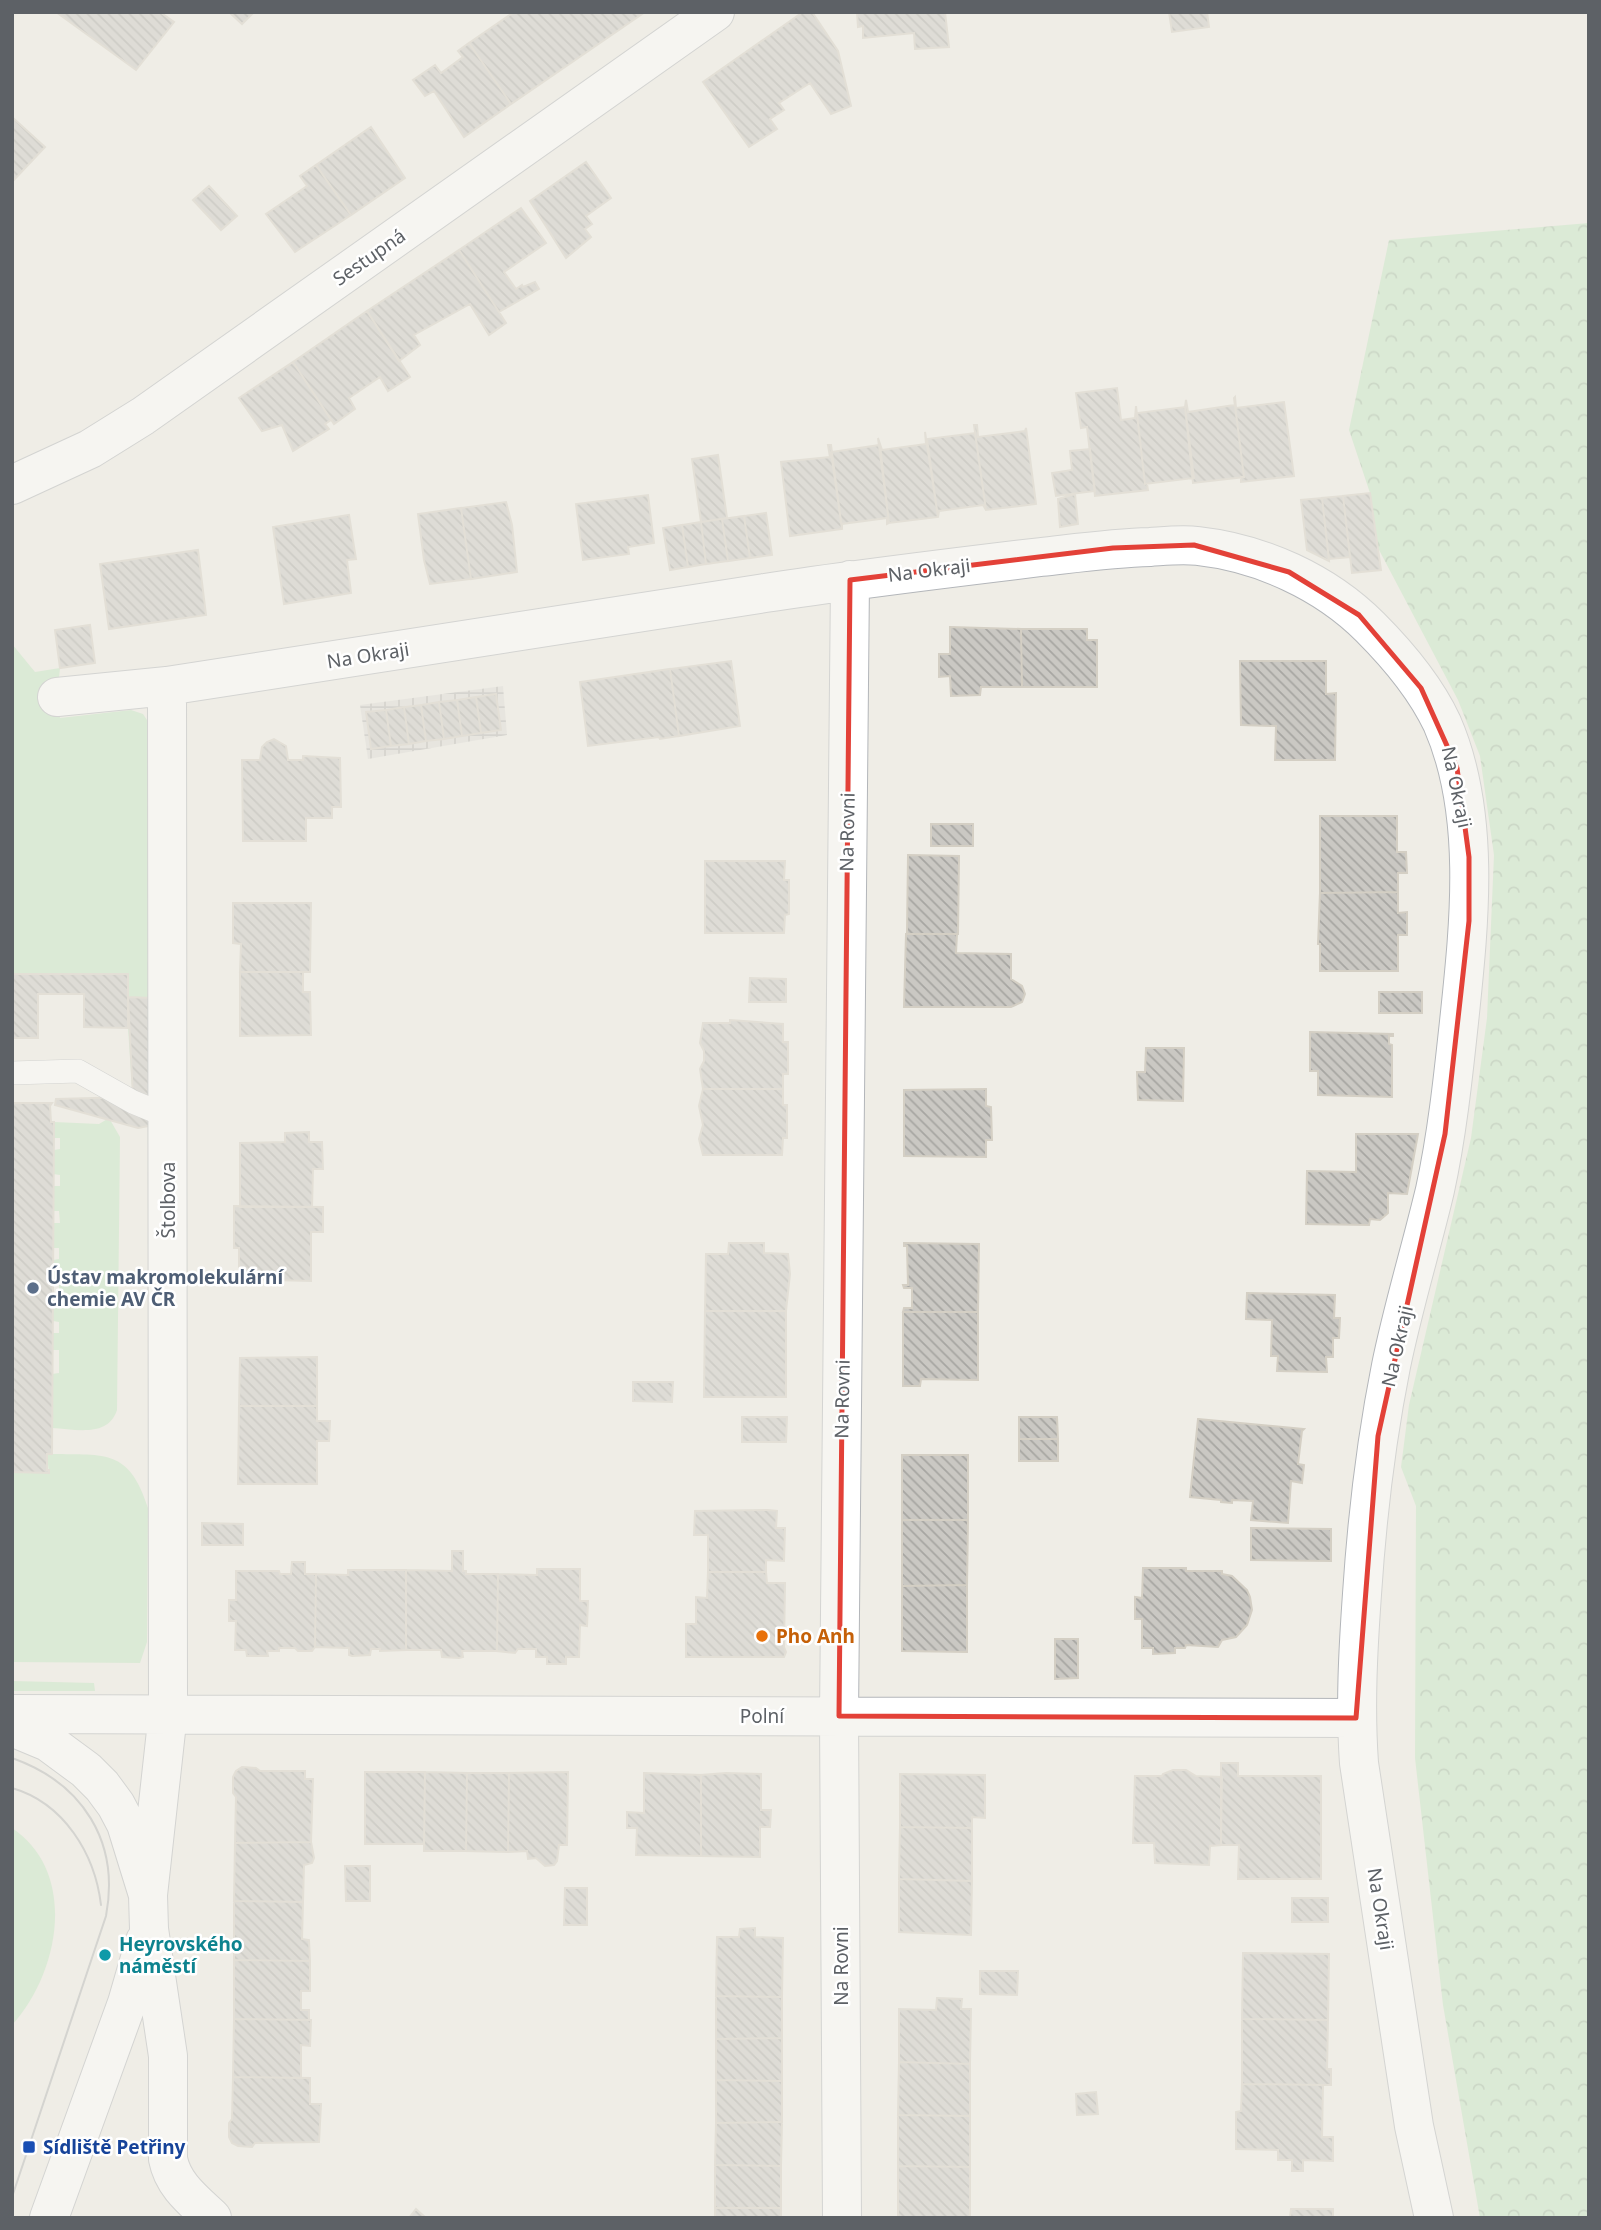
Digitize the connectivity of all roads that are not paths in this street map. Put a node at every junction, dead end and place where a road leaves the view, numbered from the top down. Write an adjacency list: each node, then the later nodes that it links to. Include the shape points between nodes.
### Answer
1 (715, 12): 2 (street, Sestupná, via 143,416 90,449)
2 (12, 485)
3 (849, 580): 4 (street, Na Okraji); 10 (street, Na Rovni); 11 (street, Na Okraji, via 1113,548 1194,545 1241,554 1324,589 1359,615 1422,688 1442,723 1464,806 1469,921 1445,1134 1378,1436 1365,1547)
4 (167, 686): 5 (street, Na Okraji); 7 (street, Štolbova)
5 (57, 697)
6 (12, 1073): 7 (lane, via 78,1071)
7 (167, 1116): 8 (street, Štolbova)
8 (168, 1713): 9 (street, Polní); 10 (street, Polní); 13 (street, Štolbova)
9 (12, 1714)
10 (839, 1716): 11 (street, Polní); 16 (street, Na Rovni)
11 (1356, 1718): 17 (street, Na Okraji, via 1414,2126)
12 (12, 1727): 13 (street, via 69,1755 102,1786 126,1824)
13 (149, 1912): 14 (street, via 127,2003); 15 (street, via 168,2056 171,2174)
14 (49, 2218)
15 (212, 2218)
16 (842, 2218)
17 (1434, 2218)

